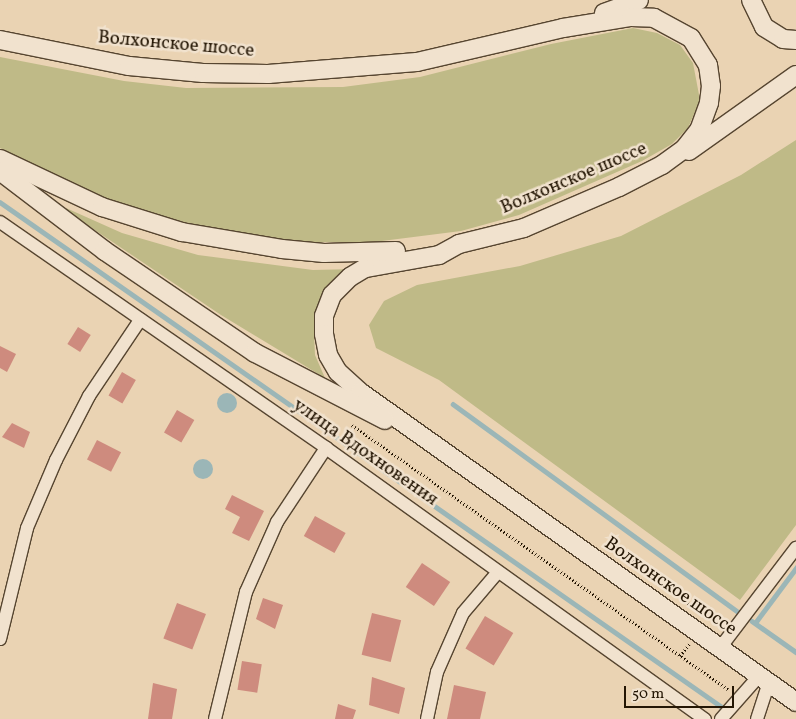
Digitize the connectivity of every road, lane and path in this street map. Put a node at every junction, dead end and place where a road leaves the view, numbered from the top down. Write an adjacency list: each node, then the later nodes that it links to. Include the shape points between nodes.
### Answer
1 (639, 0): 3 (main road)
2 (751, 0): 5 (main road, via 764,27 784,39)
3 (564, 28): 4 (main road, Волхонское шоссе, via 417,62 268,74 128,66); 9 (main road, Волхонское шоссе, via 631,17 654,18 691,38 708,65 709,103 699,130 684,148 662,165)
4 (0, 40)
5 (796, 40)
6 (796, 75): 9 (main road, via 677,159)
7 (0, 159): 11 (main road, via 102,207 231,243 358,253)
8 (0, 171): 15 (main road, Волхонское шоссе, via 105,251 255,353)
9 (619, 187): 11 (main road, Волхонское шоссе, via 524,228)
10 (0, 222): 12 (street, улица Вдохновения)
11 (459, 244): 15 (main road, Волхонское шоссе, via 439,255 365,268 350,276 332,295 324,316 328,355 338,372)
12 (140, 320): 14 (street, улица Вдохновения); 18 (street, via 88,396 56,460 27,528)
13 (352, 425): 21 (path)
14 (326, 448): 17 (street, улица Вдохновения); 23 (street, via 277,522 246,592)
15 (446, 455): 19 (main road, Волхонское шоссе)
16 (796, 548): 19 (street)
17 (498, 572): 24 (street, via 463,613 437,672); 25 (street, улица Вдохновения)
18 (0, 639)
19 (720, 648): 20 (main road, Волхонское шоссе)
20 (764, 679): 21 (street); 22 (main road, Волхонское шоссе); 27 (street)
21 (741, 698): 26 (street)
22 (796, 702)
23 (215, 719)
24 (427, 719)
25 (705, 719)
26 (721, 719)
27 (757, 719)

